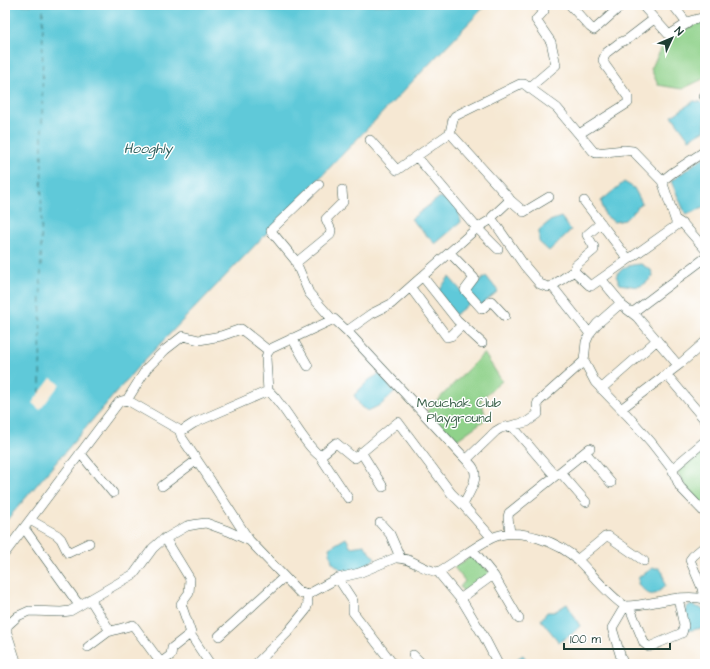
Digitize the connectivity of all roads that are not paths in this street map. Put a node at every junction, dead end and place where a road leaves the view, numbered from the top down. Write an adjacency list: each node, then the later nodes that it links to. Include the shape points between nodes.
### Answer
1 (541, 5): 9 (street, via 544,12 536,20 551,42 556,65)
2 (570, 5): 3 (street, via 594,30)
3 (622, 5)
4 (642, 5): 7 (street)
5 (673, 5): 8 (street)
6 (705, 18): 8 (street)
7 (654, 19): 8 (street, via 670,35); 11 (street, via 604,55 605,65 628,97 628,103)
8 (688, 23)
9 (529, 88): 10 (street, via 524,84 516,85 455,116); 11 (street, via 552,104)
10 (450, 133): 14 (street); 19 (street)
11 (579, 134): 15 (street, via 596,153 633,151)
12 (370, 140): 14 (street, via 397,170)
13 (705, 151): 15 (street)
14 (417, 157): 24 (street)
15 (662, 181): 22 (street)
16 (319, 184): 30 (street, via 272,230)
17 (342, 190): 30 (street, via 342,203 326,219 331,230 330,235)
18 (550, 198): 19 (street, via 524,212)
19 (509, 199): 21 (street)
20 (584, 201): 23 (street)
21 (492, 219): 24 (street); 34 (street, via 536,281 544,286)
22 (676, 220): 26 (street, via 684,225); 29 (street, via 677,225)
23 (601, 223): 29 (street); 31 (street, via 587,235 594,250 576,264)
24 (477, 228): 25 (street); 27 (street)
25 (498, 249)
26 (705, 249)
27 (450, 253): 32 (street); 38 (street, via 474,278 465,290 468,295 482,309 492,301)
28 (705, 258): 37 (street)
29 (628, 260): 33 (street)
30 (297, 262): 39 (street, via 308,290)
31 (574, 271): 33 (street, via 590,286); 34 (street)
32 (423, 277): 35 (street); 40 (street)
33 (601, 279): 36 (street)
34 (552, 286): 42 (street)
35 (411, 288): 40 (street, via 446,336 449,337); 41 (street, via 389,306)
36 (620, 304): 37 (street); 42 (street, via 597,324)
37 (632, 312): 44 (street)
38 (504, 316)
39 (332, 320): 41 (street, via 336,320); 43 (street)
40 (462, 325): 46 (street)
41 (347, 331): 63 (street)
42 (590, 334): 48 (street, via 586,342)
43 (292, 338): 47 (street); 50 (street)
44 (657, 340): 49 (street); 52 (street)
45 (705, 342): 49 (street)
46 (482, 343)
47 (269, 351): 53 (street, via 266,358); 54 (street, via 241,329 199,340 183,336 147,368)
48 (584, 361): 52 (street); 57 (street, via 538,402 538,414 528,422)
49 (678, 365): 51 (street)
50 (308, 366)
51 (666, 374): 55 (street); 56 (street)
52 (601, 389): 55 (street)
53 (268, 391): 58 (street); 62 (street, via 289,414)
54 (127, 400): 58 (street); 61 (street, via 119,402)
55 (621, 409): 65 (street)
56 (705, 420)
57 (512, 426): 63 (street, via 496,432); 66 (street)
58 (181, 431): 64 (street, via 180,436)
59 (705, 442): 65 (street)
60 (362, 452): 62 (street, via 353,458 336,443); 69 (street); 73 (street, via 398,422)
61 (80, 453): 70 (street); 75 (street)
62 (320, 456): 71 (street)
63 (467, 459): 73 (street, via 475,469 476,477)
64 (197, 460): 68 (street); 81 (street)
65 (672, 468): 74 (street, via 680,487)
66 (558, 474): 67 (street, via 587,450); 72 (street); 78 (street, via 509,513)
67 (611, 483)
68 (162, 486)
69 (383, 487)
70 (113, 493)
71 (348, 498)
72 (586, 502)
73 (462, 505): 80 (street)
74 (705, 513)
75 (30, 520): 77 (street); 82 (street, via 57,535 68,553)
76 (380, 523): 86 (street, via 390,534)
77 (24, 528): 85 (street); 98 (street)
78 (510, 533): 80 (street); 87 (street, via 535,537 554,544)
79 (165, 538): 81 (street, via 187,526 206,523); 95 (street, via 153,548 134,574); 102 (street, via 190,577 189,593 181,604)
80 (492, 538): 84 (street)
81 (250, 541): 91 (street)
82 (89, 543)
83 (705, 546): 97 (street, via 690,560)
84 (473, 550): 89 (street); 90 (street)
85 (5, 553)
86 (400, 557): 89 (street, via 430,571); 92 (street, via 359,573)
87 (577, 560): 88 (street, via 608,536); 99 (street, via 614,598)
88 (644, 561)
89 (438, 572): 96 (street)
90 (493, 575): 96 (street); 100 (street)
91 (284, 577): 93 (street, via 299,592); 103 (street)
92 (338, 578): 93 (street); 110 (street, via 353,601 353,612)
93 (307, 595): 109 (street, via 306,610)
94 (678, 598): 97 (street); 99 (street); 99 (street, via 684,630 649,647 644,644)
95 (90, 599): 98 (street); 101 (street)
96 (460, 599): 112 (street)
97 (705, 599)
98 (79, 605): 107 (street, via 61,612 30,611 18,616 8,625 6,630)
99 (627, 606): 113 (street, via 612,628)
100 (519, 619)
101 (110, 631): 104 (street); 106 (street, via 134,626)
102 (190, 634): 106 (street, via 172,648 171,655); 108 (street)
103 (219, 636)
104 (88, 647)
105 (413, 655): 111 (street)
106 (160, 663)
107 (17, 664)
108 (210, 664)
109 (256, 664)
110 (393, 664)
111 (422, 664)
112 (498, 664)
113 (623, 664)

